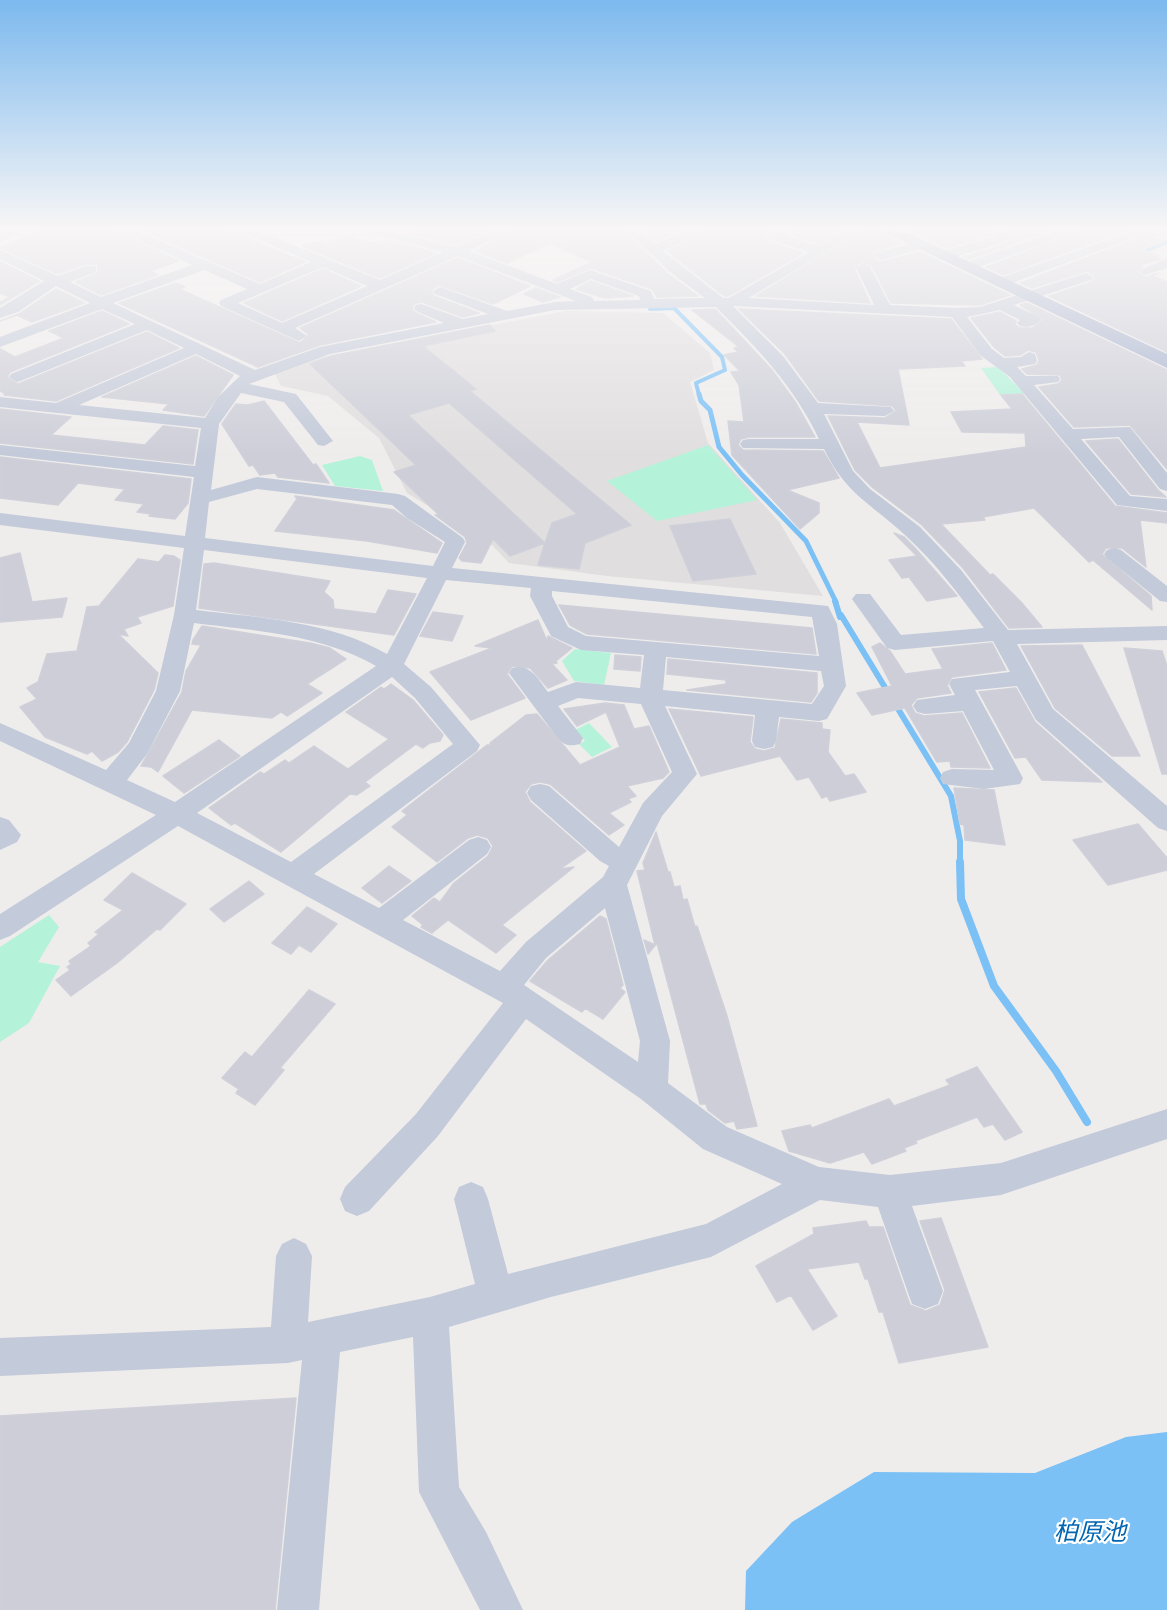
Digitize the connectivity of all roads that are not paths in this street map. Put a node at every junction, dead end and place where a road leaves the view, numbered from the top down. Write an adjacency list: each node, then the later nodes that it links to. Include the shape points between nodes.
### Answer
1 (19, 305): 17 (street)
2 (96, 305): 24 (street)
3 (106, 305): 21 (street)
4 (231, 305): 23 (street)
5 (336, 305): 23 (street)
6 (478, 305): 19 (street)
7 (600, 305): 14 (street)
8 (645, 305): 14 (street)
9 (728, 305): 37 (street, via 777,359)
10 (791, 305): 16 (street)
11 (882, 305): 16 (street)
12 (1001, 305): 18 (street); 20 (street, via 1033,320)
13 (1045, 305): 28 (main road)
14 (605, 307): 19 (street, via 555,306)
15 (421, 308): 22 (street)
16 (885, 311): 18 (street)
17 (0, 313)
18 (956, 313): 29 (street, via 986,352)
19 (507, 316): 22 (street)
20 (1025, 323)
21 (147, 325): 25 (street); 31 (street)
22 (464, 325): 26 (street)
23 (283, 328): 26 (street)
24 (0, 342)
25 (195, 349): 30 (street); 36 (street)
26 (326, 350): 30 (street)
27 (1029, 357): 29 (street, via 1029,361)
28 (1167, 362)
29 (1001, 363): 33 (street)
30 (252, 375): 34 (street)
31 (18, 377)
32 (1052, 379): 33 (street)
33 (1022, 381): 40 (street)
34 (237, 387): 39 (street); 41 (street, via 290,398)
35 (0, 402): 36 (street)
36 (59, 408): 39 (street)
37 (813, 408): 38 (street); 43 (street)
38 (885, 411)
39 (210, 424): 45 (street)
40 (1069, 435): 46 (street, via 1124,431); 48 (street, via 1124,501)
41 (324, 441)
42 (749, 444): 43 (street)
43 (831, 444): 58 (street, via 845,473 863,493 913,531 954,574)
44 (0, 450): 45 (street)
45 (202, 472): 47 (street)
46 (1167, 485)
47 (199, 499): 50 (street); 52 (street, via 257,483 398,500 453,538 455,542)
48 (1167, 505)
49 (0, 519): 50 (street)
50 (194, 543): 52 (street); 56 (street)
51 (1114, 554): 54 (street)
52 (440, 573): 53 (street); 61 (street)
53 (542, 584): 59 (street, via 541,596 559,631 581,643); 60 (street, via 820,611 826,624)
54 (1167, 596)
55 (863, 599): 58 (street, via 895,643)
56 (185, 615): 61 (street, via 319,634); 73 (street, via 168,691 138,748)
57 (1167, 633): 58 (street)
58 (1000, 636): 63 (street)
59 (656, 649): 60 (street); 64 (street)
60 (831, 664): 68 (street, via 835,686 819,713)
61 (392, 666): 75 (street); 81 (street, via 468,745)
62 (520, 673): 65 (street)
63 (1024, 678): 66 (street, via 960,684); 76 (street, via 1044,714)
64 (651, 696): 65 (street, via 576,690); 68 (street); 80 (street, via 685,774 652,810)
65 (545, 702): 70 (street, via 550,715)
66 (970, 702): 67 (street); 72 (street, via 1011,778)
67 (925, 706)
68 (768, 709): 71 (street)
69 (0, 731): 73 (street)
70 (571, 738)
71 (764, 741)
72 (952, 778)
73 (110, 783): 75 (street)
74 (540, 794): 80 (street, via 609,854)
75 (177, 814): 81 (street); 83 (street)
76 (1167, 821)
77 (0, 827): 78 (street, via 8,835)
78 (0, 840)
79 (478, 847): 82 (street)
80 (619, 873): 84 (street, via 536,950); 85 (street, via 656,1041)
81 (294, 874): 82 (street)
82 (382, 921): 84 (street)
83 (0, 928)
84 (514, 993): 85 (street); 89 (street, via 427,1125)
85 (652, 1089): 87 (street, via 715,1138)
86 (1167, 1124): 88 (street, via 1001,1179)
87 (818, 1183): 88 (street); 93 (street, via 711,1240)
88 (890, 1192): 92 (street)
89 (357, 1199)
90 (471, 1199): 93 (street)
91 (294, 1256): 95 (street)
92 (926, 1291)
93 (496, 1296): 94 (street)
94 (430, 1315): 95 (street); 98 (street, via 440,1492)
95 (305, 1341): 96 (street); 97 (street)
96 (0, 1357)
97 (298, 1610)
98 (502, 1610)

